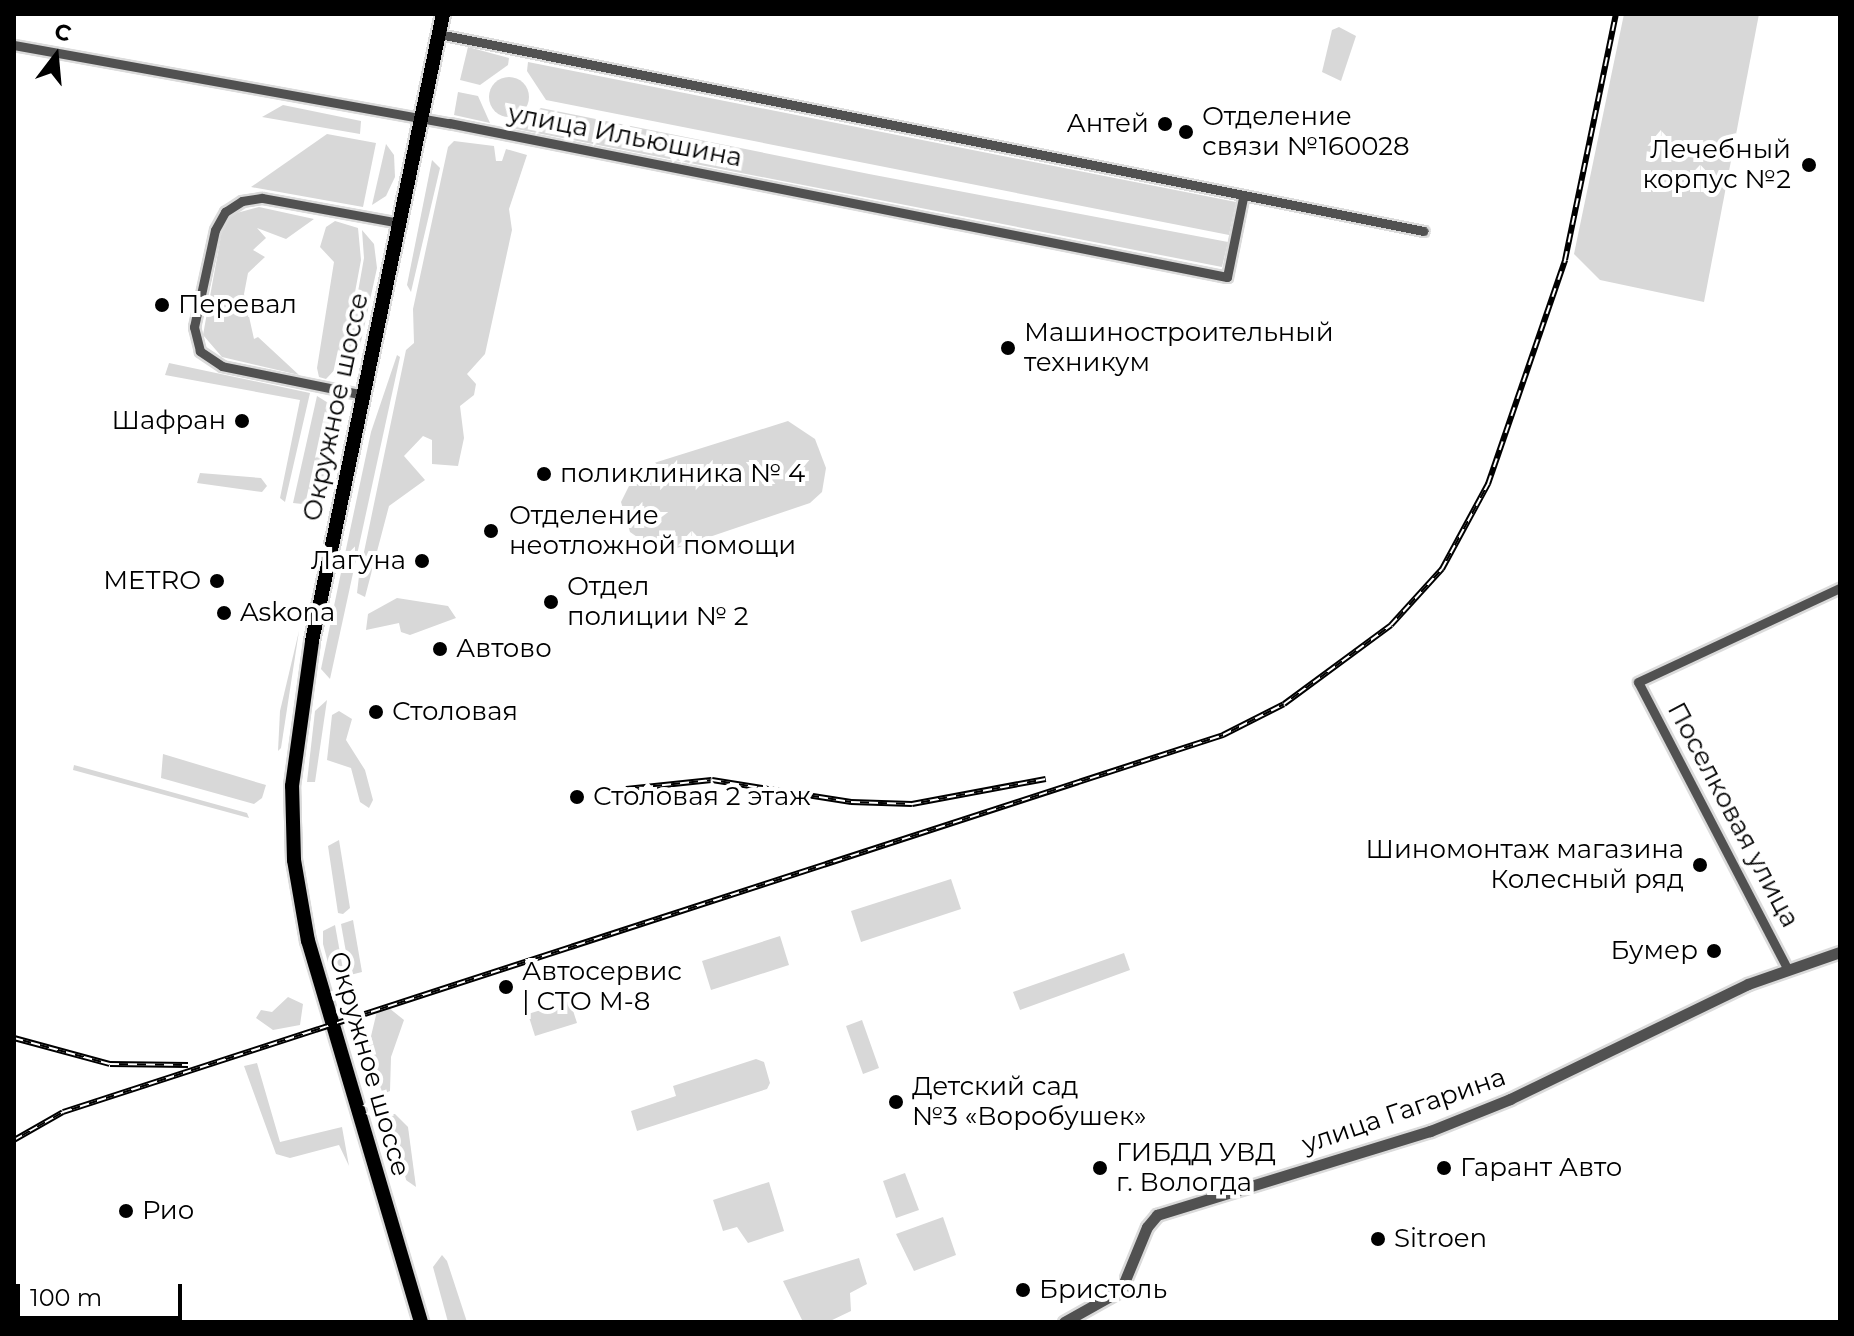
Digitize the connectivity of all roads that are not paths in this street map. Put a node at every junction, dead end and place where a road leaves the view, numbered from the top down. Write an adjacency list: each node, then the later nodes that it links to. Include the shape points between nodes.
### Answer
1 (443, 14): 2 (main road, Окружное шоссе)
2 (439, 34): 4 (main road, Окружное шоссе); 5 (street)
3 (14, 45): 4 (street, улица Ильюшина)
4 (421, 118): 5 (street, улица Ильюшина, via 1227,277); 6 (main road, Окружное шоссе)
5 (1243, 198): 7 (street)
6 (399, 223): 8 (main road, Окружное шоссе); 8 (street, via 262,198 242,201 225,212 215,230 194,327 200,351 222,366)
7 (1423, 231)
8 (364, 395): 12 (main road, Окружное шоссе, via 298,725 292,842 308,941)
9 (1840, 588): 11 (street, Поселковая улица, via 1638,682)
10 (1840, 952): 11 (street, улица Гагарина)
11 (1787, 968): 13 (street, улица Гагарина, via 1510,1099 1430,1131 1157,1215 1121,1290)
12 (421, 1322)
13 (1064, 1322)

